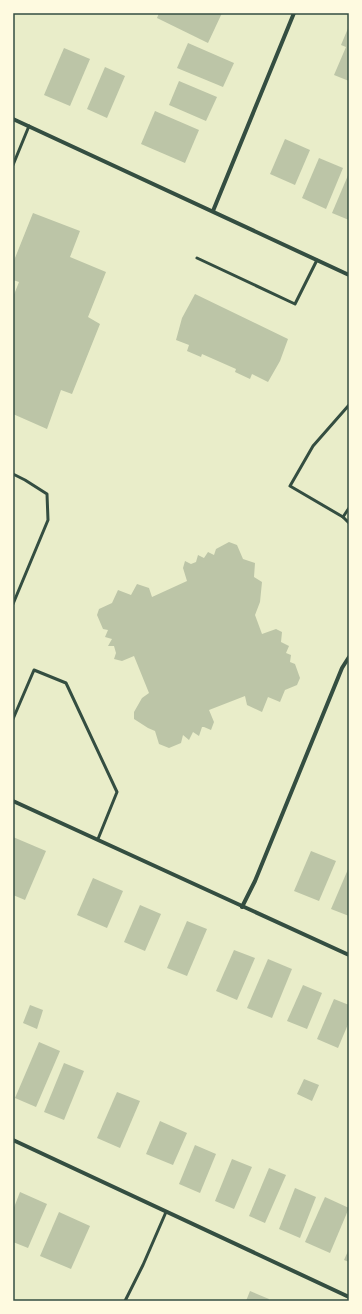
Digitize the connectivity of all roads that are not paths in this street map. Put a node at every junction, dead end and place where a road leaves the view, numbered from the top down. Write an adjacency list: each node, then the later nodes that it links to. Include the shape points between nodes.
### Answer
1 (294, 13): 5 (street)
2 (13, 119): 3 (street)
3 (29, 126): 4 (lane); 5 (street)
4 (13, 165)
5 (213, 211): 7 (street)
6 (196, 258): 7 (lane, via 295,304)
7 (317, 260): 8 (street)
8 (349, 275)
9 (349, 405): 12 (lane, via 313,446 290,486)
10 (13, 474): 14 (lane, via 47,494 48,520)
11 (349, 508): 12 (lane)
12 (344, 517): 13 (lane)
13 (349, 523)
14 (13, 604)
15 (349, 656): 19 (street)
16 (13, 719): 18 (lane, via 34,670 66,683 117,792)
17 (13, 801): 18 (street)
18 (98, 839): 19 (street)
19 (242, 907): 20 (street)
20 (349, 955)
21 (13, 1140): 22 (street)
22 (166, 1212): 23 (street); 24 (lane)
23 (349, 1297)
24 (125, 1301)

